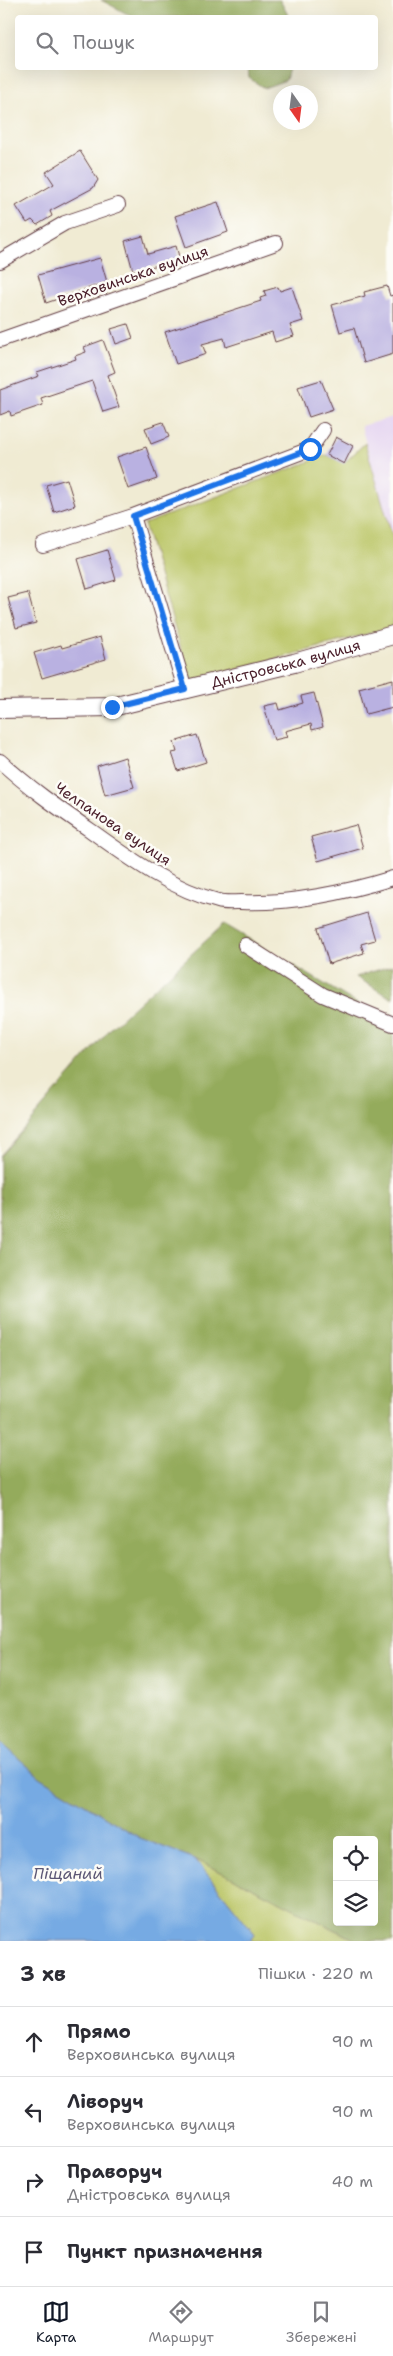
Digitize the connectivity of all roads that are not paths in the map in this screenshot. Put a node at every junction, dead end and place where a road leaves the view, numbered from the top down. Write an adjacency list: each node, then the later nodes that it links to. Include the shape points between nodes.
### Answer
1 (118, 205): 3 (street, via 66,223)
2 (276, 242): 4 (street, Верховинська вулиця)
3 (0, 260)
4 (0, 340)
5 (323, 430): 6 (street, via 310,449)
6 (133, 516): 7 (street); 9 (street)
7 (43, 545)
8 (393, 634): 9 (street, Дністровська вулиця, via 294,663)
9 (185, 689): 10 (street, Дністровська вулиця, via 112,707)
10 (0, 709)
11 (0, 761): 12 (street, Челпанова вулиця, via 28,786 135,862 178,886 219,902 301,899 357,889)
12 (393, 878)
13 (245, 945): 14 (street, via 323,995)
14 (393, 1024)

